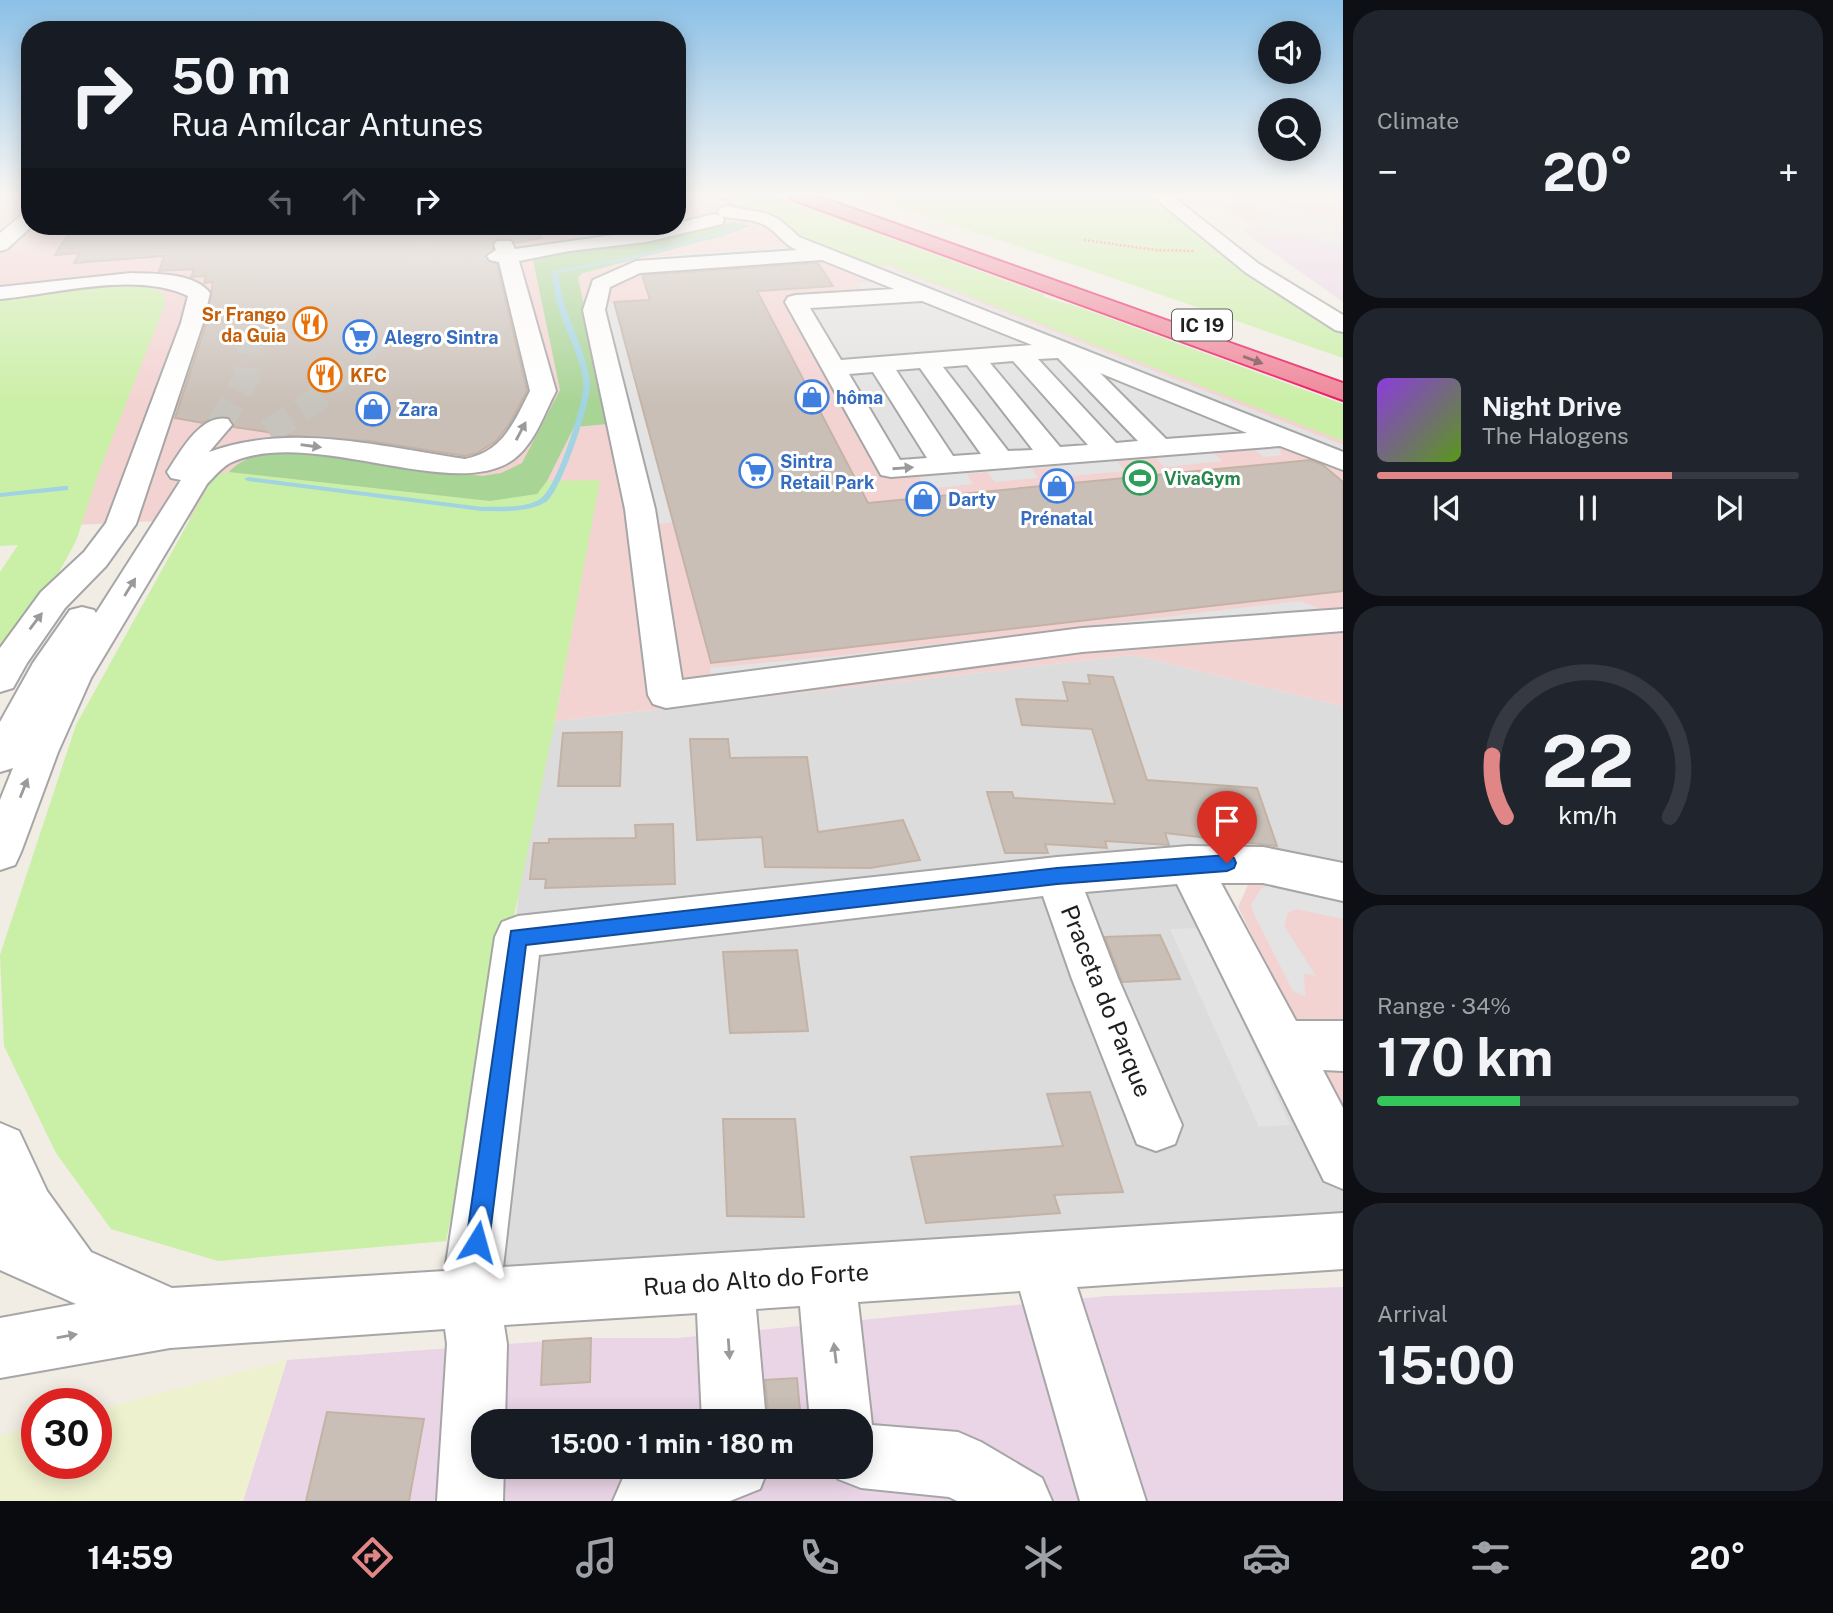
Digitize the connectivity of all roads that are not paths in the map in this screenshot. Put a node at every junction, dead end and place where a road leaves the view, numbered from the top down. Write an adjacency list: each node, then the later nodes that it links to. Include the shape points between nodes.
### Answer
1 (509, 265): 36 (street, one-way to 1, via 296,444 465,467 499,460 509,453 543,390)
2 (664, 265): 42 (street, via 636,267 600,284 594,310 639,509 666,695 1082,639)
3 (832, 265): 10 (street)
4 (853, 265): 9 (street)
5 (991, 265): 28 (highway, IC 19, one-way to 28)
6 (1034, 265): 26 (highway, IC 19)
7 (1248, 265): 15 (street)
8 (1272, 265): 14 (street)
9 (881, 276): 10 (street); 12 (street)
10 (850, 289): 12 (street); 16 (street, via 796,302)
11 (0, 293): 41 (street, via 131,278 174,288 177,300)
12 (924, 294): 13 (street)
13 (966, 310): 16 (street); 18 (street)
14 (1343, 312)
15 (1343, 325)
16 (815, 334): 19 (street); 25 (street)
17 (956, 334): 18 (street)
18 (1015, 341): 20 (street); 21 (street); 34 (street)
19 (847, 343)
20 (1064, 350): 27 (street); 33 (street)
21 (972, 357): 23 (street); 35 (street)
22 (192, 359): 40 (street)
23 (926, 360): 24 (street); 37 (street)
24 (880, 364): 25 (street); 39 (street)
25 (834, 368): 39 (street, one-way to 39, via 891,469)
26 (1343, 374)
27 (1146, 383): 31 (street); 32 (street)
28 (1343, 392)
29 (219, 425): 40 (street, via 191,456)
30 (268, 432): 36 (street)
31 (1284, 438): 32 (street); 38 (street)
32 (1212, 443): 33 (street)
33 (1159, 448): 34 (street)
34 (1109, 452): 35 (street)
35 (1052, 456): 37 (street)
36 (220, 457): 46 (street, one-way to 36, via 74,677 195,480)
37 (1000, 460): 39 (street)
38 (1343, 462)
39 (945, 464)
40 (135, 541): 43 (street)
41 (95, 559): 43 (street, via 61,627); 44 (street, one-way to 41, via 52,600)
42 (1343, 620)
43 (51, 663): 45 (street)
44 (0, 679)
45 (0, 757)
46 (0, 852)
47 (1189, 864): 48 (street); 49 (street, via 1263,865); 50 (street)
48 (1057, 876): 52 (street, Praceta do Parque); 61 (street, via 518,937)
49 (1343, 882)
50 (1284, 1045): 51 (street); 54 (street)
51 (1343, 1046)
52 (1157, 1125)
53 (0, 1150): 58 (street, via 27,1211)
54 (1343, 1162)
55 (0, 1241): 58 (street)
56 (1343, 1241): 57 (street, Rua do Alto do Forte)
57 (1040, 1261): 59 (street, Rua do Alto do Forte); 71 (street)
58 (71, 1272): 62 (street)
59 (826, 1275): 60 (street, Rua do Alto do Forte); 65 (street, one-way to 59)
60 (724, 1281): 61 (street, Rua do Alto do Forte); 64 (street, one-way to 64)
61 (470, 1298): 62 (street, Rua do Alto do Forte); 68 (street, via 477,1344)
62 (170, 1318): 63 (street, Rua do Alto do Forte, one-way to 62)
63 (0, 1348)
64 (733, 1409)
65 (841, 1409)
66 (873, 1457): 70 (street, via 958,1465)
67 (697, 1479): 69 (street)
68 (470, 1501)
69 (646, 1501)
70 (1019, 1501)
71 (1113, 1501)

